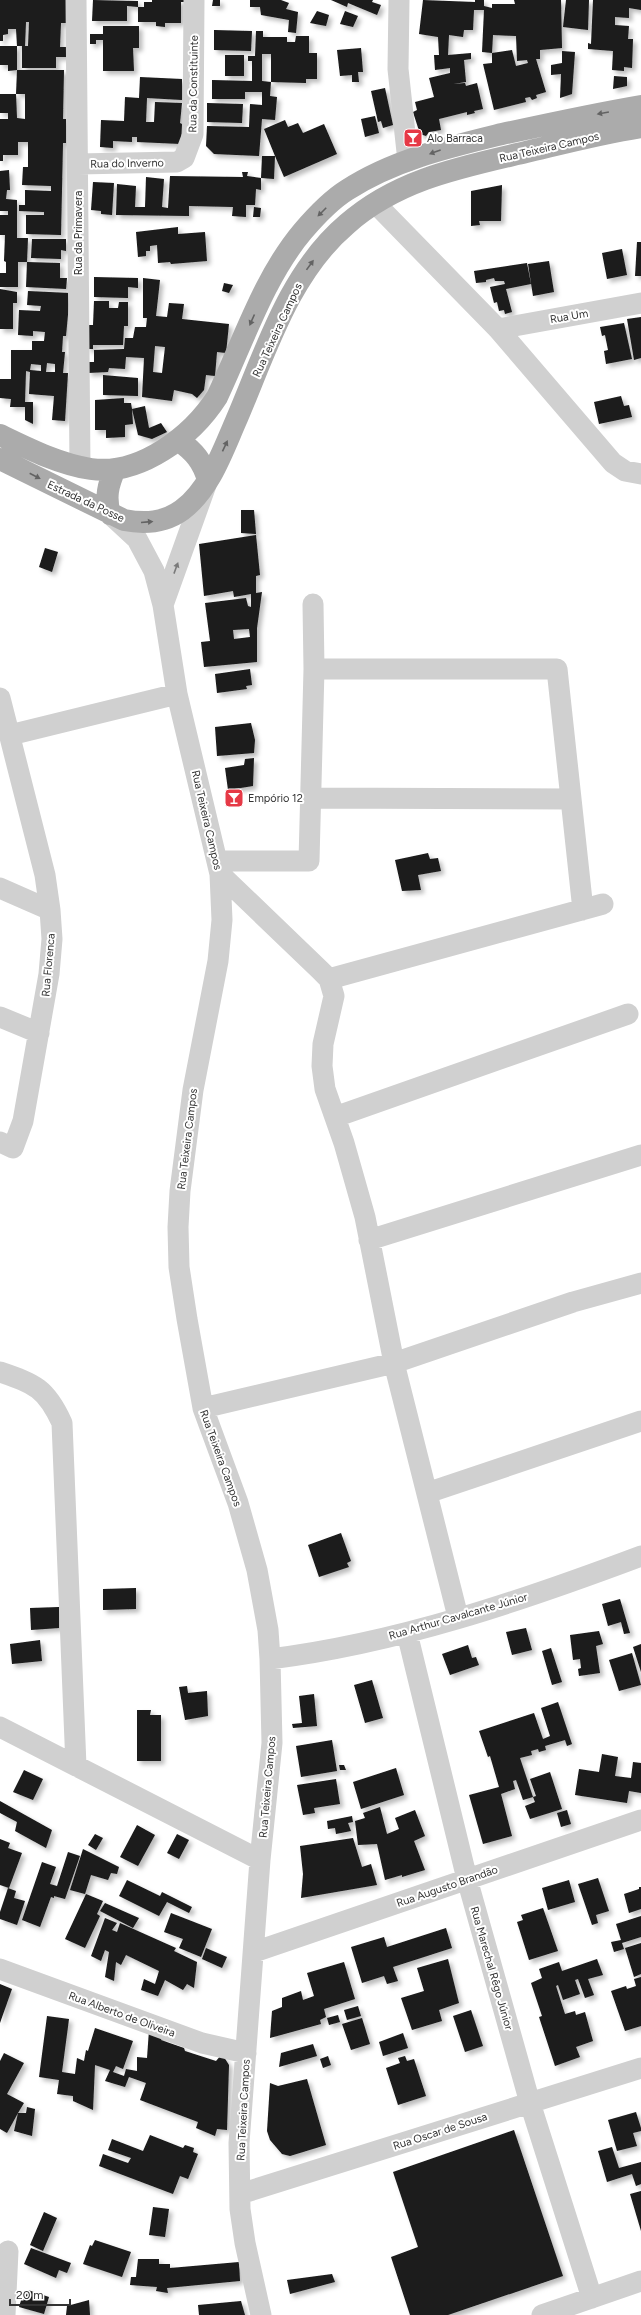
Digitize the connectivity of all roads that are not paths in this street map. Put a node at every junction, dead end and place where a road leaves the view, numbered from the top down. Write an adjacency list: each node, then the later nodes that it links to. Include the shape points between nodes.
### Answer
1 (76, 0): 8 (street, Rua da Primavera)
2 (194, 0): 7 (street, Rua da Constituinte, via 193,134 184,158)
3 (399, 0): 6 (street, via 398,69)
4 (641, 106): 6 (main road, Rua Teixeira Campos, one-way to 6, via 576,117 457,145)
5 (641, 127): 9 (main road, Rua Teixeira Campos, via 570,141 436,174 405,186)
6 (408, 161): 13 (main road, Rua Teixeira Campos, one-way to 13, via 373,175 346,190 303,231 269,283 217,397 206,414)
7 (177, 162): 8 (street, Rua do Inverno)
8 (78, 164): 15 (street, Rua da Primavera)
9 (375, 203): 11 (street); 18 (main road, Rua Teixeira Campos, one-way to 9, via 225,447 290,296 325,244 348,222)
10 (641, 303): 11 (street, Rua Um)
11 (498, 328): 17 (street, via 614,463 625,470)
12 (0, 435): 15 (main road, via 33,451)
13 (179, 441): 16 (main road, Rua Teixeira Campos, via 150,457); 18 (main road, via 198,458)
14 (0, 459): 19 (main road, Estrada da Posse, one-way to 19)
15 (80, 467): 16 (main road)
16 (115, 469): 19 (main road, via 107,490)
17 (641, 474)
18 (208, 480): 19 (main road, Estrada da Posse, one-way to 18, via 140,523 157,522 170,517 192,501); 21 (street, Rua Teixeira Campos, one-way to 18)
19 (110, 514): 21 (street, Rua Teixeira Campos, via 137,539 148,557)
20 (312, 604): 22 (street)
21 (163, 605): 23 (street, Rua Teixeira Campos)
22 (314, 669): 26 (street); 27 (street, via 557,669)
23 (177, 694): 25 (street); 28 (street, Rua Teixeira Campos)
24 (0, 698): 25 (street, Rua Florenca)
25 (10, 735): 31 (street, Rua Florenca, via 45,875)
26 (310, 798): 27 (street); 28 (street, via 309,861)
27 (571, 799): 32 (street)
28 (219, 868): 33 (street); 44 (street, Rua Teixeira Campos, via 222,920 218,961 193,1090 178,1227 185,1304)
29 (0, 888): 31 (street)
30 (603, 904): 32 (street)
31 (50, 910): 36 (street, Rua Florenca, via 52,940 49,974)
32 (583, 910): 33 (street)
33 (329, 979): 37 (street, via 334,996 323,1044 322,1066 325,1089)
34 (628, 1014): 37 (street)
35 (0, 1017): 36 (street)
36 (39, 1033): 38 (street, Rua Florenca, via 23,1121 13,1148)
37 (335, 1117): 40 (street, via 344,1142)
38 (0, 1142)
39 (641, 1154): 40 (street)
40 (369, 1240): 42 (street)
41 (641, 1283): 42 (street, via 573,1302)
42 (394, 1363): 44 (street); 46 (street)
43 (0, 1372): 52 (street, via 27,1382 42,1391 54,1405 62,1423)
44 (203, 1408): 50 (street, Rua Teixeira Campos, via 238,1503 257,1570 268,1630)
45 (641, 1421): 46 (street)
46 (427, 1492): 48 (street)
47 (641, 1556): 48 (street, Rua Arthur Cavalcante Júnior, via 561,1586)
48 (458, 1617): 49 (street, Rua Arthur Cavalcante Júnior)
49 (408, 1633): 50 (street, Rua Arthur Cavalcante Júnior, via 312,1654); 55 (street, Rua Marechal Rêgo Júnior)
50 (270, 1659): 54 (street, Rua Teixeira Campos, via 272,1743)
51 (0, 1727): 52 (street)
52 (76, 1766): 54 (street)
53 (641, 1820): 55 (street, Rua Augusto Brandão)
54 (260, 1860): 56 (street, Rua Teixeira Campos)
55 (467, 1879): 56 (street, Rua Augusto Brandão); 60 (street, Rua Marechal Rêgo Júnior)
56 (254, 1952): 58 (street, Rua Teixeira Campos)
57 (0, 1969): 58 (street, Rua Alberto de Oliveira, via 202,2043)
58 (246, 2053): 61 (street, Rua Teixeira Campos, via 239,2143)
59 (641, 2068): 60 (street, Rua Oscar de Sousa)
60 (530, 2103): 61 (street, Rua Oscar de Sousa); 64 (street, Rua Marechal Rêgo Júnior)
61 (240, 2194): 66 (street, Rua Teixeira Campos, via 245,2243)
62 (8, 2251): 65 (street)
63 (641, 2281): 64 (street)
64 (592, 2298): 67 (street)
65 (5, 2315)
66 (261, 2315)
67 (542, 2315)

